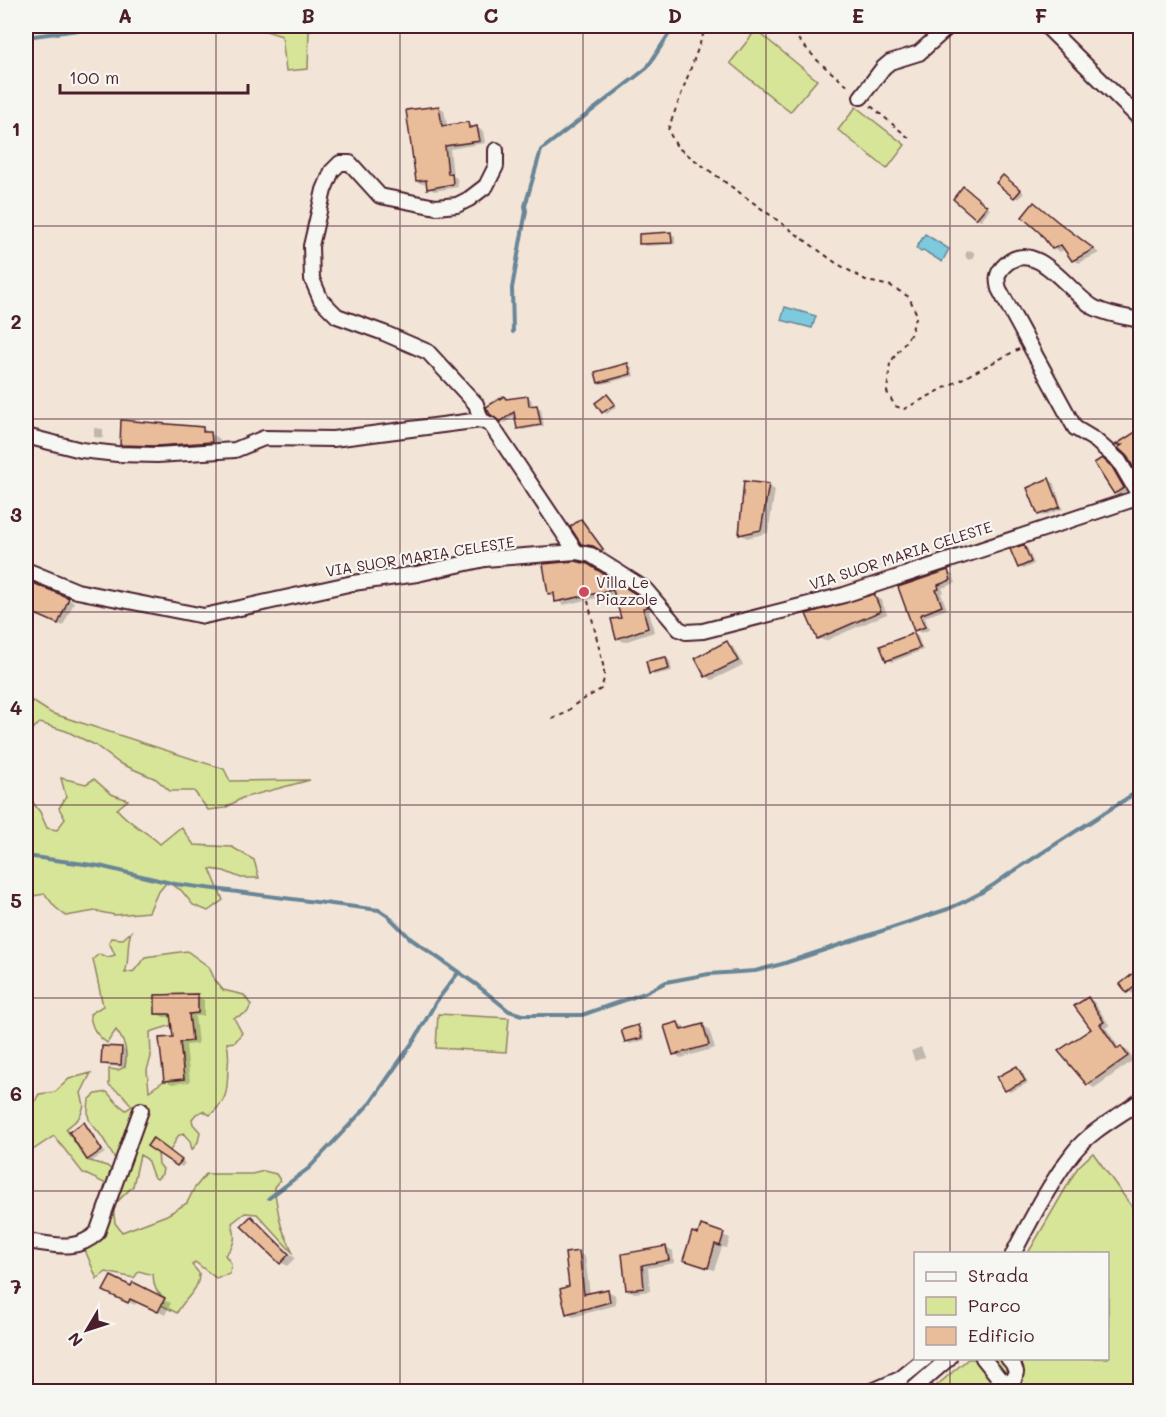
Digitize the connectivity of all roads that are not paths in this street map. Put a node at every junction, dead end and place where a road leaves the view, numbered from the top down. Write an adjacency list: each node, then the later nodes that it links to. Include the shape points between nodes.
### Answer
1 (949, 26): 3 (street, via 919,52 890,62)
2 (1046, 26): 4 (street)
3 (861, 97)
4 (1140, 119)
5 (496, 150): 7 (street, via 496,166 486,186 457,205 436,207 380,196 350,163 340,163 324,190 311,246 312,279 321,300 337,316 428,352 476,404)
6 (1140, 320): 9 (street, via 1092,307 1042,263 1024,257 1011,260 996,278 1075,428 1119,461)
7 (481, 420): 8 (street, via 333,439 264,438 235,450 157,455 81,450); 10 (street, via 491,425)
8 (26, 436)
9 (1140, 497): 10 (street, VIA SUOR MARIA CELESTE, via 844,595 703,631 680,629 645,589 591,555)
10 (576, 552): 11 (street, VIA SUOR MARIA CELESTE, via 485,559 204,616 77,591)
11 (26, 570)
12 (1140, 1101): 15 (street, via 1074,1152)
13 (141, 1110): 14 (street, via 97,1233 76,1246)
14 (26, 1241)
15 (1014, 1252)
16 (925, 1360): 20 (street, via 900,1379)
17 (948, 1360): 21 (street)
18 (984, 1360): 19 (street, via 1006,1383 1014,1380 1016,1372)
19 (1009, 1360)
20 (870, 1392)
21 (910, 1392)

